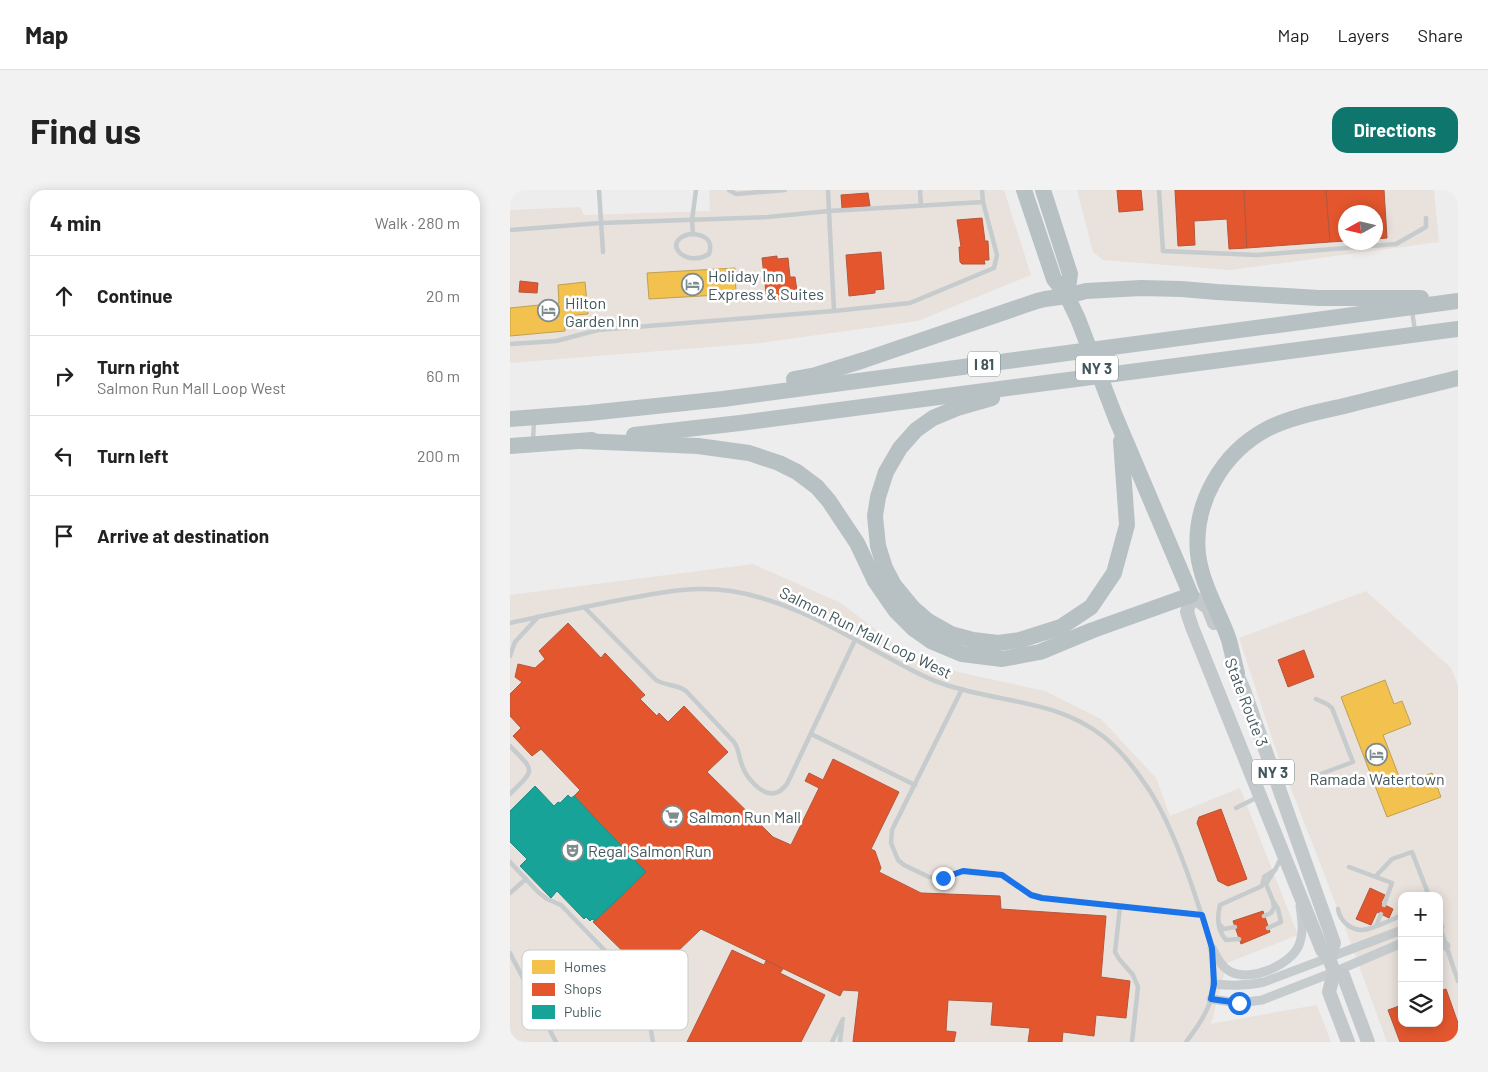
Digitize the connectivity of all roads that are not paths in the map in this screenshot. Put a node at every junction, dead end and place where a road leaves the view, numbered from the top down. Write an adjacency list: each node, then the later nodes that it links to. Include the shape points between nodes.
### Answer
1 (600, 190): 16 (lane)
2 (696, 190): 15 (lane)
3 (729, 190): 4 (lane, via 736,194)
4 (785, 190)
5 (828, 190): 13 (lane)
6 (920, 190): 12 (lane)
7 (982, 190): 11 (lane)
8 (1024, 190): 20 (highway, NY 3, via 1054,279)
9 (1043, 190): 20 (highway, NY 3, via 1070,274)
10 (1159, 190): 14 (lane, via 1163,250 1257,255 1396,244 1426,227)
11 (983, 202): 12 (lane); 23 (lane, via 997,255 994,268 910,302)
12 (921, 206): 13 (lane)
13 (829, 211): 15 (lane); 23 (lane)
14 (1426, 218)
15 (692, 220): 16 (lane); 18 (lane)
16 (601, 223): 17 (lane); 19 (lane)
17 (510, 230)
18 (693, 234): 18 (lane, via 681,237 676,243 678,253 690,259 709,254 708,239)
19 (603, 252)
20 (1067, 296): 21 (highway, via 1086,291 1141,288 1319,298); 29 (highway, via 1045,298 816,375); 32 (highway, State Route 3 / NY 3)
21 (1458, 300): 22 (highway, I 81)
22 (1411, 307): 25 (lane); 29 (highway, I 81, via 723,399)
23 (834, 312): 26 (lane, via 598,330 556,341)
24 (1458, 329): 25 (highway, I 81)
25 (1416, 334): 28 (highway, I 81)
26 (510, 344)
27 (1458, 378): 42 (highway, via 1301,416 1268,429 1239,448 1220,470 1206,497 1197,531 1198,556 1205,585 1229,640)
28 (1041, 383): 32 (highway, via 933,418 916,430 900,448 886,472 875,516 878,546 885,568 913,608 951,634 973,640 1020,640 1061,628 1091,607 1114,573 1127,525); 33 (highway, I 81)
29 (589, 413): 30 (highway, I 81)
30 (534, 418): 31 (highway, I 81); 34 (lane)
31 (510, 419)
32 (1118, 422): 36 (highway, State Route 3 / NY 3)
33 (581, 441): 34 (highway, I 81); 36 (highway, via 698,446 749,453 796,472 817,487 829,501 895,610 931,641 962,654 1002,659 1040,652)
34 (533, 445): 35 (highway, I 81)
35 (510, 446)
36 (1191, 595): 42 (main road, State Route 3 / NY 3, via 1208,608); 50 (main road, State Route 3 / NY 3, via 1187,612)
37 (584, 607): 38 (lane, Salmon Run Mall Loop West); 40 (lane, Salmon Run Mall Loop West, via 680,589 727,590 778,602); 45 (lane, via 656,680 686,691 734,742 743,768 762,790 774,793 782,789)
38 (538, 617): 39 (lane, Salmon Run Mall Loop West); 41 (lane, via 515,642)
39 (510, 623)
40 (855, 640): 43 (lane, Salmon Run Mall Loop West, via 926,677); 45 (lane)
41 (510, 656)
42 (1237, 673): 80 (main road, State Route 3 / NY 3, via 1334,943)
43 (962, 689): 48 (lane); 66 (lane, Salmon Run Mall Loop West, via 1061,712 1104,737 1119,751 1156,802)
44 (1316, 699): 47 (lane, via 1332,708 1353,762)
45 (810, 734): 48 (lane)
46 (510, 746): 49 (lane, via 529,765 530,771)
47 (1310, 778)
48 (915, 785): 63 (lane, via 891,834 895,855 904,865 934,878 963,871 1002,875 1031,895 1042,898)
49 (510, 794)
50 (1260, 796): 51 (lane); 52 (main road, State Route 3 / NY 3)
51 (1236, 808)
52 (1284, 854): 55 (lane); 58 (main road, State Route 3 / NY 3)
53 (510, 862): 57 (lane)
54 (1349, 867): 56 (lane)
55 (1275, 870): 61 (lane, via 1266,884); 69 (lane, via 1264,877 1262,886 1220,905)
56 (1376, 876): 59 (lane, via 1392,859 1412,852); 62 (lane, via 1392,883)
57 (526, 879): 60 (lane); 78 (lane, via 538,892 561,904)
58 (1298, 891): 77 (street, via 1303,928 1295,952 1284,962 1257,973 1237,974 1224,967); 80 (main road, State Route 3 / NY 3, via 1322,950)
59 (1427, 892)
60 (510, 894)
61 (1273, 901): 67 (lane, via 1271,913); 72 (lane, via 1281,922)
62 (1384, 905)
63 (1120, 906): 66 (lane); 94 (lane, via 1115,952 1136,979 1138,987)
64 (1338, 909): 71 (lane, via 1339,916 1350,926 1366,930)
65 (1381, 914): 71 (lane)
66 (1202, 915): 77 (lane, Salmon Run Mall Loop West)
67 (1264, 916)
68 (1398, 917): 71 (lane)
69 (1219, 924): 70 (lane, via 1224,928); 74 (lane, via 1226,940)
70 (1235, 926)
71 (1376, 926)
72 (1268, 928)
73 (1398, 932): 80 (street)
74 (1239, 939)
75 (1443, 944): 83 (lane)
76 (1398, 945): 81 (street)
77 (1212, 948): 84 (lane, Salmon Run Mall Loop West)
78 (605, 950)
79 (510, 953): 82 (lane)
80 (1329, 958): 81 (main road, State Route 3 / NY 3); 84 (street, via 1253,985)
81 (1334, 972): 85 (street, via 1262,1000 1239,1003); 96 (main road, via 1329,992); 97 (main road, State Route 3 / NY 3, via 1343,975)
82 (522, 976)
83 (1458, 981)
84 (1214, 984): 85 (lane, Salmon Run Mall Loop West)
85 (1211, 999): 95 (lane, Salmon Run Mall Loop West)
86 (550, 1030): 89 (lane)
87 (651, 1030): 88 (lane)
88 (652, 1036): 90 (lane); 91 (lane)
89 (556, 1042)
90 (645, 1042)
91 (653, 1042)
92 (832, 1042): 93 (lane, via 843,1019)
93 (840, 1042)
94 (1132, 1042)
95 (1186, 1042)
96 (1348, 1042)
97 (1368, 1042)

